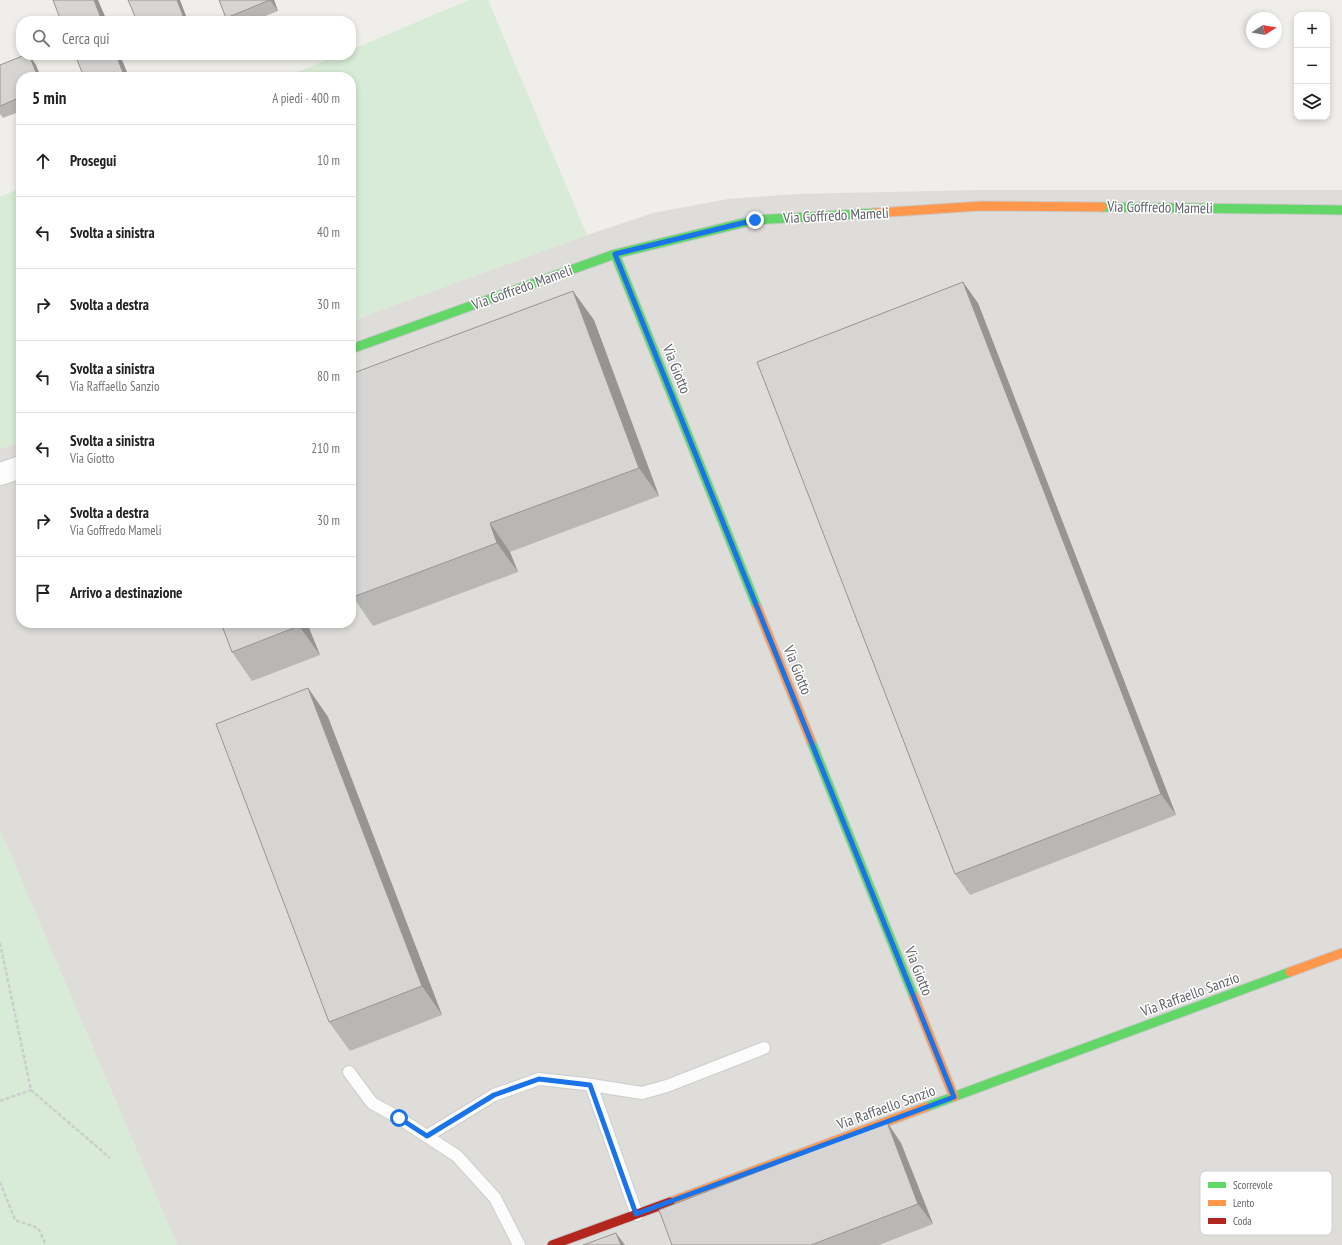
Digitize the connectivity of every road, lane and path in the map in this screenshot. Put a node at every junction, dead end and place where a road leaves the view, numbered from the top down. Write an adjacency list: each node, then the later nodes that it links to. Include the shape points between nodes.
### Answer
1 (1342, 210): 2 (street, Via Goffredo Mameli, via 958,207 755,220)
2 (615, 254): 3 (street, Via Goffredo Mameli); 12 (street, Via Giotto)
3 (356, 347)
4 (16, 469): 5 (street)
5 (0, 474)
6 (0, 943): 11 (path)
7 (1342, 953): 12 (street, Via Raffaello Sanzio)
8 (764, 1048): 10 (lane, via 667,1086 642,1093)
9 (349, 1072): 14 (lane, via 372,1103)
10 (590, 1085): 14 (lane, via 539,1079 494,1095); 17 (lane)
11 (31, 1090): 13 (path); 15 (path)
12 (954, 1097): 17 (street, Via Raffaello Sanzio)
13 (0, 1101)
14 (427, 1136): 19 (lane, via 457,1156 494,1198)
15 (110, 1158)
16 (0, 1182): 18 (path, via 15,1220 38,1228)
17 (636, 1214): 20 (street, Via Raffaello Sanzio)
18 (46, 1245)
19 (520, 1245)
20 (552, 1245)

